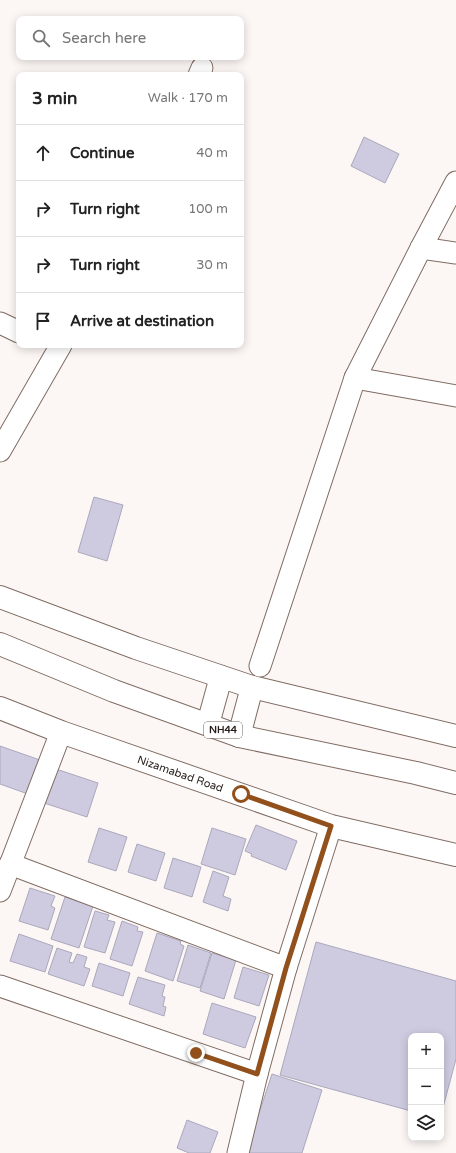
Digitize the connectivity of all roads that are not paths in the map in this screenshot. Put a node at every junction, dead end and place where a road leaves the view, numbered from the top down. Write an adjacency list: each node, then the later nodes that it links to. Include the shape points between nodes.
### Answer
1 (456, 182): 2 (street)
2 (421, 248): 3 (street); 7 (street)
3 (456, 253)
4 (0, 323): 5 (street)
5 (16, 331)
6 (53, 348): 9 (street)
7 (355, 378): 8 (street); 12 (street)
8 (456, 396)
9 (0, 451)
10 (0, 597): 13 (main road)
11 (0, 644): 16 (main road, NH44, via 114,691)
12 (260, 666)
13 (221, 677): 14 (main road); 16 (main road)
14 (252, 687): 18 (main road); 19 (main road)
15 (0, 708): 17 (main road, Nizamabad Road)
16 (208, 724): 18 (main road, NH44)
17 (61, 732): 21 (main road, Nizamabad Road); 23 (street)
18 (239, 736): 20 (main road, NH44)
19 (456, 736)
20 (456, 783)
21 (331, 826): 22 (main road, Nizamabad Road); 25 (street)
22 (456, 856)
23 (10, 864): 24 (street); 25 (street)
24 (0, 891)
25 (286, 968): 27 (street)
26 (0, 986): 27 (street)
27 (257, 1074): 28 (street)
28 (238, 1153)

